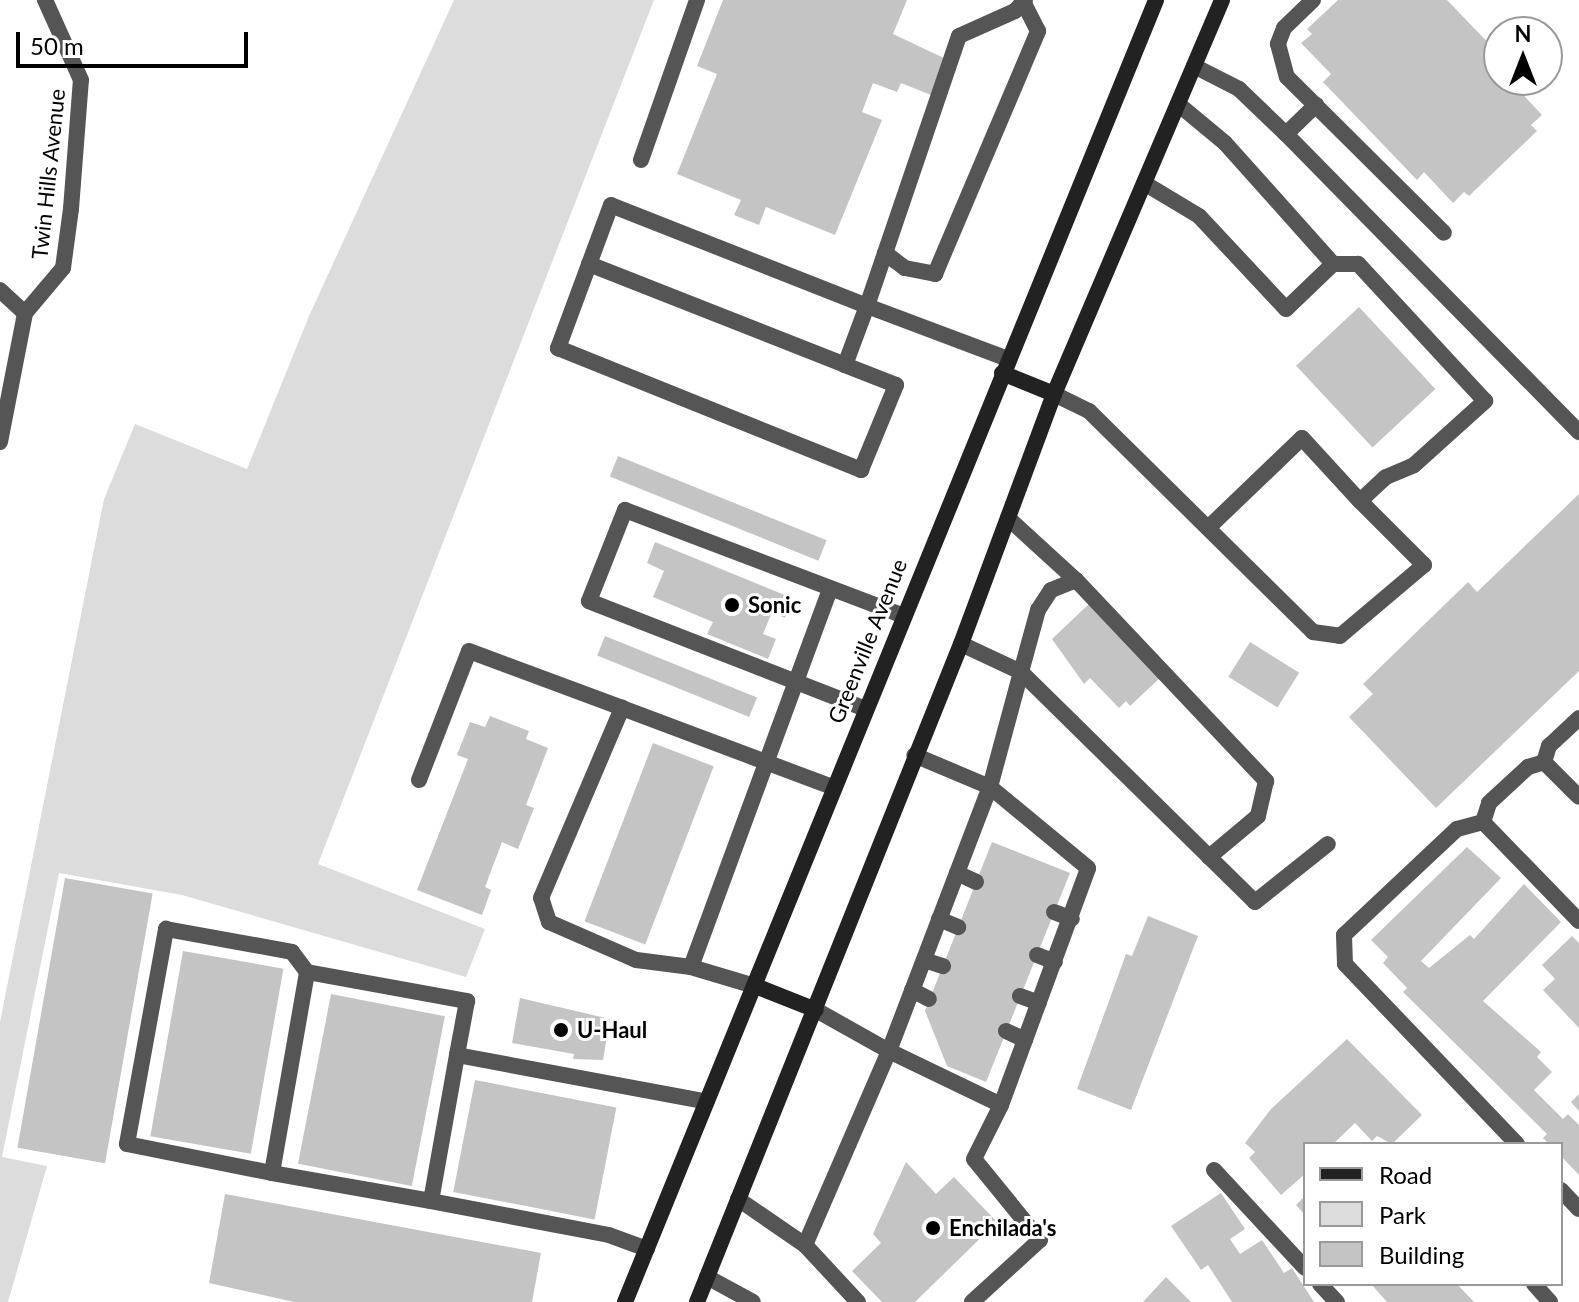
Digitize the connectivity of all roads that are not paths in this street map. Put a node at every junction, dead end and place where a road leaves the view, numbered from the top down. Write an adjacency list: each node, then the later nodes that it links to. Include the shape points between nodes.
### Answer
1 (45, 0): 19 (street, Twin Hills Avenue, via 75,58 82,100 63,268)
2 (697, 0): 11 (street)
3 (1156, 0): 21 (main road, Greenville Avenue)
4 (1222, 0): 7 (main road)
5 (1313, 0): 9 (street, via 1284,28 1278,44 1287,77)
6 (1024, 1): 14 (street, via 1015,11 959,36); 14 (street, via 1038,31 935,274 905,268)
7 (1194, 66): 8 (main road); 10 (street, via 1239,89)
8 (1178, 104): 12 (main road); 16 (street, via 1225,143)
9 (1316, 105): 10 (street); 13 (street)
10 (1286, 134): 23 (street)
11 (641, 160)
12 (1144, 183): 16 (street, via 1199,216 1286,309); 22 (main road)
13 (1444, 233)
14 (885, 253): 18 (street)
15 (589, 264): 18 (street, via 611,205); 20 (street); 20 (street, via 558,348 861,470 896,385)
16 (1333, 264): 25 (street, via 1358,264 1485,401 1414,465 1386,477)
17 (0, 290): 19 (street)
18 (867, 306): 20 (street); 21 (street)
19 (25, 313): 24 (street, Twin Hills Avenue)
20 (845, 365)
21 (1005, 366): 22 (main road); 30 (main road, Greenville Avenue)
22 (1054, 394): 26 (main road); 27 (street, via 1089,411)
23 (1579, 432)
24 (0, 442)
25 (1360, 501): 27 (street, via 1302,438); 27 (street, via 1424,565 1340,636 1313,632)
26 (1008, 518): 28 (street); 31 (main road)
27 (1208, 528)
28 (1076, 580): 32 (street, via 1051,590 1038,610); 46 (street, via 1266,781 1258,816)
29 (830, 590): 30 (street); 33 (street); 33 (street, via 625,510 589,601)
30 (901, 615): 35 (main road, Greenville Avenue)
31 (961, 644): 32 (street); 37 (main road)
32 (1021, 672): 42 (street); 46 (street)
33 (794, 681): 35 (street); 38 (street)
34 (622, 708): 38 (street); 40 (street, via 469,651); 58 (street, via 541,898 549,922 636,960)
35 (863, 708): 41 (main road, Greenville Avenue)
36 (1579, 718): 39 (street, via 1549,746)
37 (914, 755): 42 (street); 65 (main road)
38 (764, 761): 41 (street); 58 (street)
39 (1544, 762): 43 (street); 44 (street, via 1528,767 1489,803)
40 (419, 780)
41 (832, 787): 60 (main road, Greenville Avenue)
42 (990, 787): 47 (street); 51 (street, via 1088,868)
43 (1579, 797)
44 (1483, 822): 52 (street); 72 (street, via 1457,829 1344,935 1345,964)
45 (1328, 844): 46 (street, via 1255,902)
46 (1209, 857)
47 (957, 873): 48 (street); 50 (street)
48 (976, 882)
49 (1054, 912): 51 (street)
50 (939, 919): 53 (street); 55 (street)
51 (1072, 919): 56 (street)
52 (1579, 921)
53 (958, 927)
54 (1037, 955): 56 (street)
55 (924, 960): 57 (street); 61 (street)
56 (1055, 962): 64 (street)
57 (943, 966)
58 (691, 967): 60 (street)
59 (307, 972): 69 (street, via 467,1001); 74 (street); 74 (street, via 292,952 166,929 127,1144)
60 (758, 987): 65 (main road); 70 (main road, Greenville Avenue)
61 (912, 990): 63 (street); 68 (street)
62 (1020, 996): 64 (street)
63 (929, 999)
64 (1039, 1003): 67 (street)
65 (816, 1010): 68 (street); 76 (main road)
66 (1006, 1031): 67 (street)
67 (1025, 1040): 71 (street)
68 (889, 1051): 71 (street); 79 (street)
69 (457, 1055): 70 (street); 77 (street)
70 (707, 1102): 80 (main road, Greenville Avenue)
71 (1001, 1105): 89 (street, via 974,1159 1040,1240)
72 (1515, 1142)
73 (1214, 1170): 81 (street)
74 (272, 1173): 77 (street)
75 (1563, 1192): 78 (street)
76 (738, 1199): 79 (street); 82 (main road)
77 (431, 1201): 80 (street, via 609,1235)
78 (1579, 1209)
79 (805, 1245): 88 (street)
80 (647, 1249): 85 (main road, Greenville Avenue)
81 (1303, 1266)
82 (707, 1277): 86 (main road); 87 (street)
83 (1322, 1286): 90 (street)
84 (1536, 1286): 91 (street)
85 (625, 1302)
86 (697, 1302)
87 (753, 1302)
88 (858, 1302)
89 (972, 1302)
90 (1337, 1302)
91 (1550, 1302)

